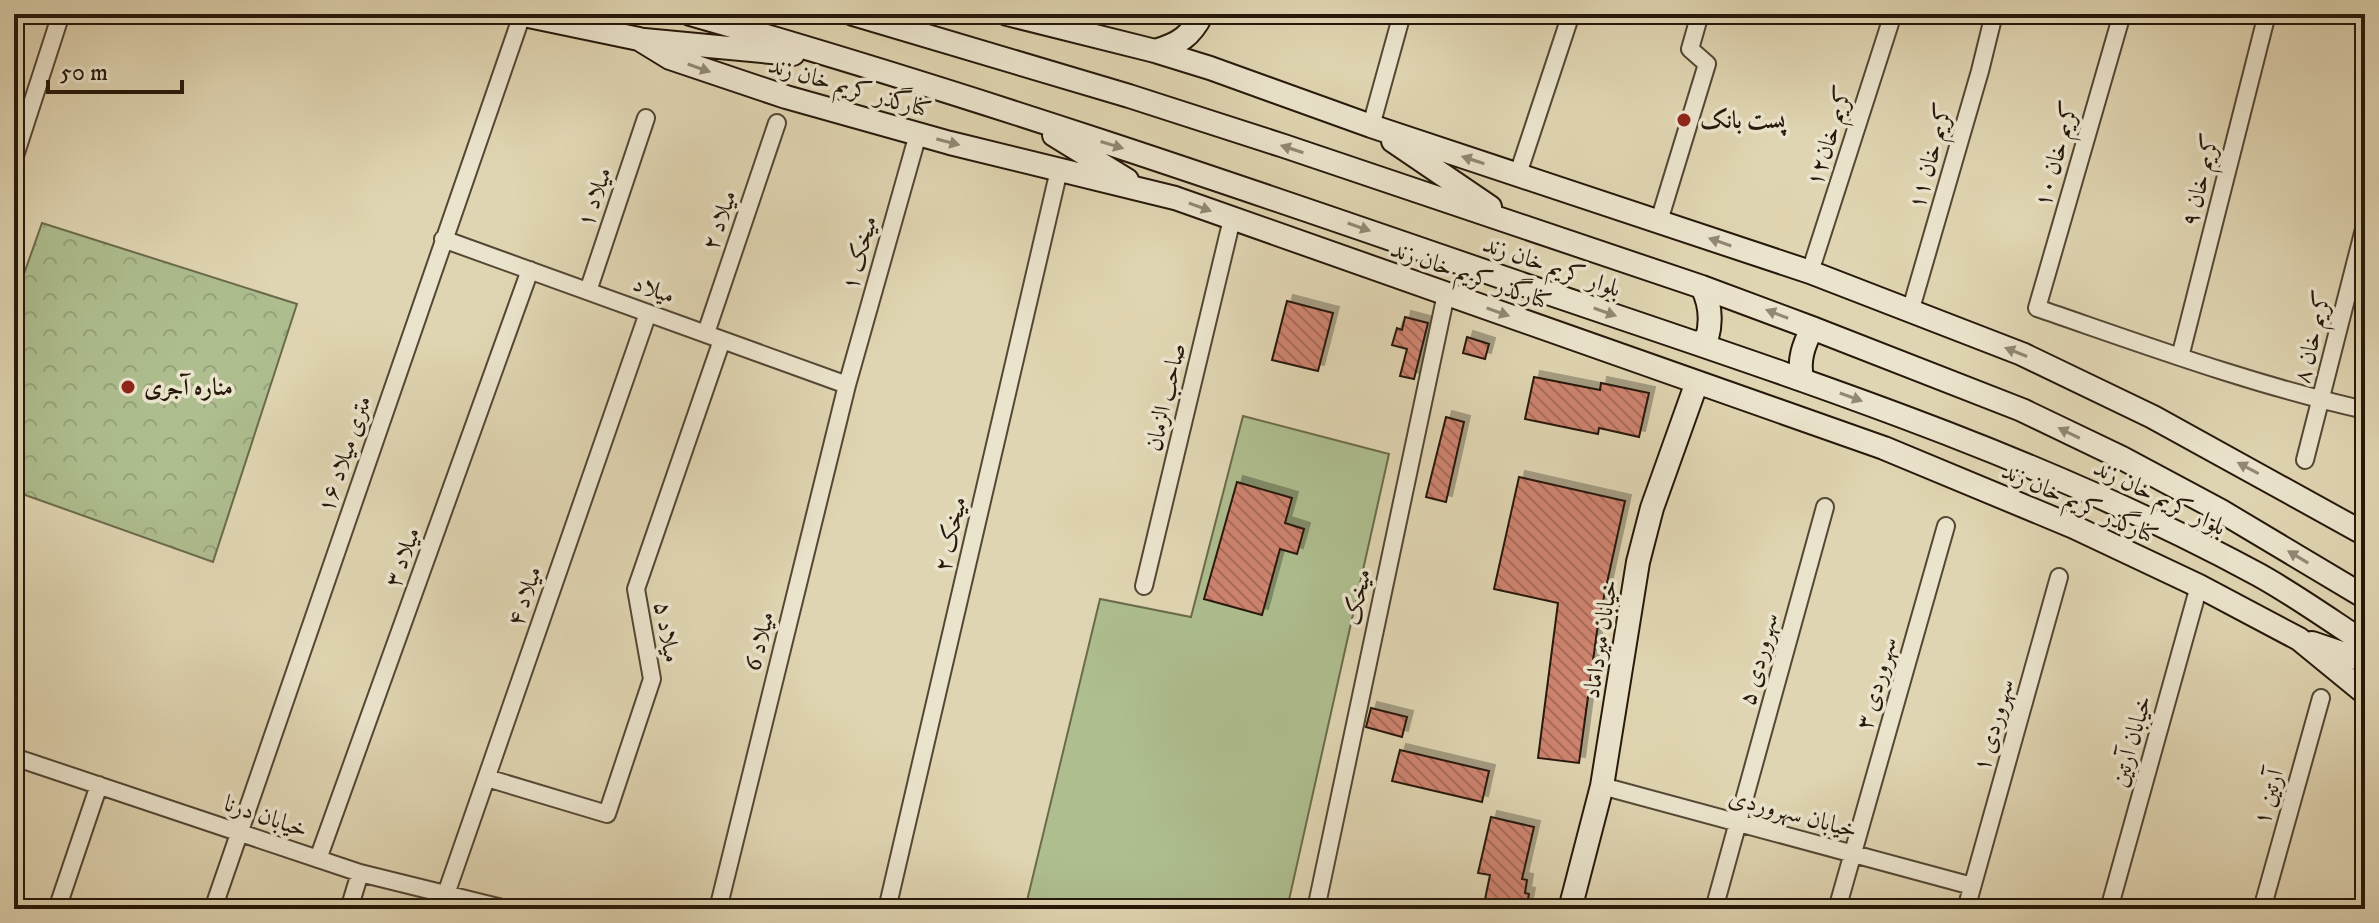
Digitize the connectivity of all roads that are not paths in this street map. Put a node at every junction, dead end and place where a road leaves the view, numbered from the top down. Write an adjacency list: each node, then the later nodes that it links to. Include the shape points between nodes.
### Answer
1 (61, 14): 23 (street)
2 (520, 14): 14 (main road, کنارگذر کریم خان زند); 31 (street, ۱۶ متری میلاد)
3 (690, 14): 16 (main road, بلوار کریم خان زند)
4 (853, 14): 28 (main road, بلوار کریم خان زند, one-way to 4, via 1129,96)
5 (1007, 14): 15 (main road)
6 (1402, 14): 21 (street)
7 (1571, 14): 25 (street)
8 (1700, 14): 29 (street, via 1690,49 1707,64)
9 (1893, 14): 33 (street, کریم خان۱۲)
10 (1994, 14): 37 (street, کریم خان ۱۱)
11 (2122, 14): 42 (street, کریم خان ۱۰, via 2037,308)
12 (2267, 14): 42 (street, کریم خان ۹)
13 (1198, 22): 15 (main road, via 1172,46); 17 (main road)
14 (639, 39): 16 (main road); 22 (main road, کنارگذر کریم خان زند, one-way to 22, via 670,58)
15 (1155, 51): 17 (main road)
16 (851, 60): 19 (main road, بلوار کریم خان زند)
17 (1210, 68): 21 (main road)
18 (646, 118): 35 (street, میلاد ۱)
19 (1026, 118): 26 (main road); 41 (main road, بلوار کریم خان زند, one-way to 41)
20 (777, 123): 40 (street, میلاد ۲)
21 (1371, 126): 25 (main road, one-way to 21); 28 (main road)
22 (918, 134): 24 (main road, کنارگذر کریم خان زند, one-way to 24); 45 (street, میخک ۱)
23 (14, 159)
24 (1059, 170): 26 (main road, کنارگذر کریم خان زند); 80 (street, میخک ۲)
25 (1518, 174): 29 (main road)
26 (1143, 190): 27 (main road, کنارگذر کریم خان زند, one-way to 27)
27 (1232, 219): 36 (main road, کنارگذر کریم خان زند); 55 (street, صاحب الزمان)
28 (1511, 221): 34 (main road, بلوار کریم خان زند)
29 (1659, 221): 33 (main road, one-way to 29)
30 (2365, 225): 46 (street, کریم خان ۸)
31 (443, 239): 32 (street, میلاد); 68 (street, ۱۶ متری میلاد)
32 (530, 270): 35 (street, میلاد); 70 (street, میلاد ۳)
33 (1810, 272): 37 (main road)
34 (1702, 287): 39 (main road, بلوار کریم خان زند, one-way to 34); 41 (main road, via 1710,301 1710,327 1707,338)
35 (588, 291): 38 (street, میلاد)
36 (1446, 294): 44 (main road, کنارگذر کریم خان زند, one-way to 44); 81 (street, میخک)
37 (1910, 312): 53 (main road, one-way to 37, via 2140,411 2022,354)
38 (648, 313): 40 (street, میلاد); 64 (street, میلاد ۴)
39 (1812, 328): 43 (main road, via 1802,350); 57 (main road, بلوار کریم خان زند, one-way to 39, via 2122,458 2022,410)
40 (714, 336): 45 (street, میلاد); 64 (street, میلاد ۵, via 636,589 652,679 607,814)
41 (1698, 343): 43 (main road, بلوار کریم خان زند)
42 (2180, 357): 46 (street)
43 (1802, 378): 48 (main road, بلوار کریم خان زند, one-way to 48)
44 (1697, 382): 50 (main road, کنارگذر کریم خان زند); 66 (main road, خیابان میرداماد, via 1638,562)
45 (847, 385): 79 (street, میلاد 6)
46 (2321, 400): 47 (street); 49 (street, کریم خان ۸)
47 (2365, 410)
48 (1950, 434): 50 (main road); 59 (main road, بلوار کریم خان زند, via 2171,530 2262,577)
49 (2305, 460)
50 (1938, 470): 56 (main road, کنارگذر کریم خان زند)
51 (1825, 507): 67 (street, سهروردی ۵)
52 (1946, 526): 69 (street, سهروردی ۳)
53 (2365, 534)
54 (2059, 577): 72 (street, سهروردی ۱)
55 (1144, 586)
56 (2199, 586): 58 (main road, کنارگذر کریم خان زند); 86 (street, خیابان آرتین)
57 (2365, 597)
58 (2299, 639): 60 (main road); 61 (main road, کنارگذر کریم خان زند)
59 (2365, 643)
60 (2365, 661)
61 (2365, 693)
62 (2321, 698): 87 (street, آرتین ۱)
63 (14, 757): 65 (street, خیابان درنا)
64 (487, 778): 73 (street, میلاد ۴)
65 (99, 785): 68 (street, خیابان درنا); 75 (street)
66 (1602, 786): 67 (street, خیابان سهروردی); 82 (main road, خیابان میرداماد)
67 (1738, 823): 69 (street, خیابان سهروردی); 83 (street, سهروردی ۵)
68 (239, 831): 70 (street, خیابان درنا); 76 (street, ۱۶ متری میلاد)
69 (1852, 854): 72 (street, خیابان سهروردی); 84 (street, سهروردی ۳)
70 (318, 859): 71 (street, خیابان درنا)
71 (360, 873): 73 (street, خیابان درنا); 77 (street)
72 (1972, 886): 85 (street, سهروردی ۱)
73 (446, 894): 74 (street, خیابان درنا)
74 (475, 905): 78 (street, خیابان درنا)
75 (57, 909)
76 (213, 909)
77 (349, 909)
78 (506, 909)
79 (718, 909)
80 (887, 909)
81 (1316, 909)
82 (1570, 909)
83 (1714, 909)
84 (1837, 909)
85 (1966, 909)
86 (2109, 909)
87 (2262, 909)

